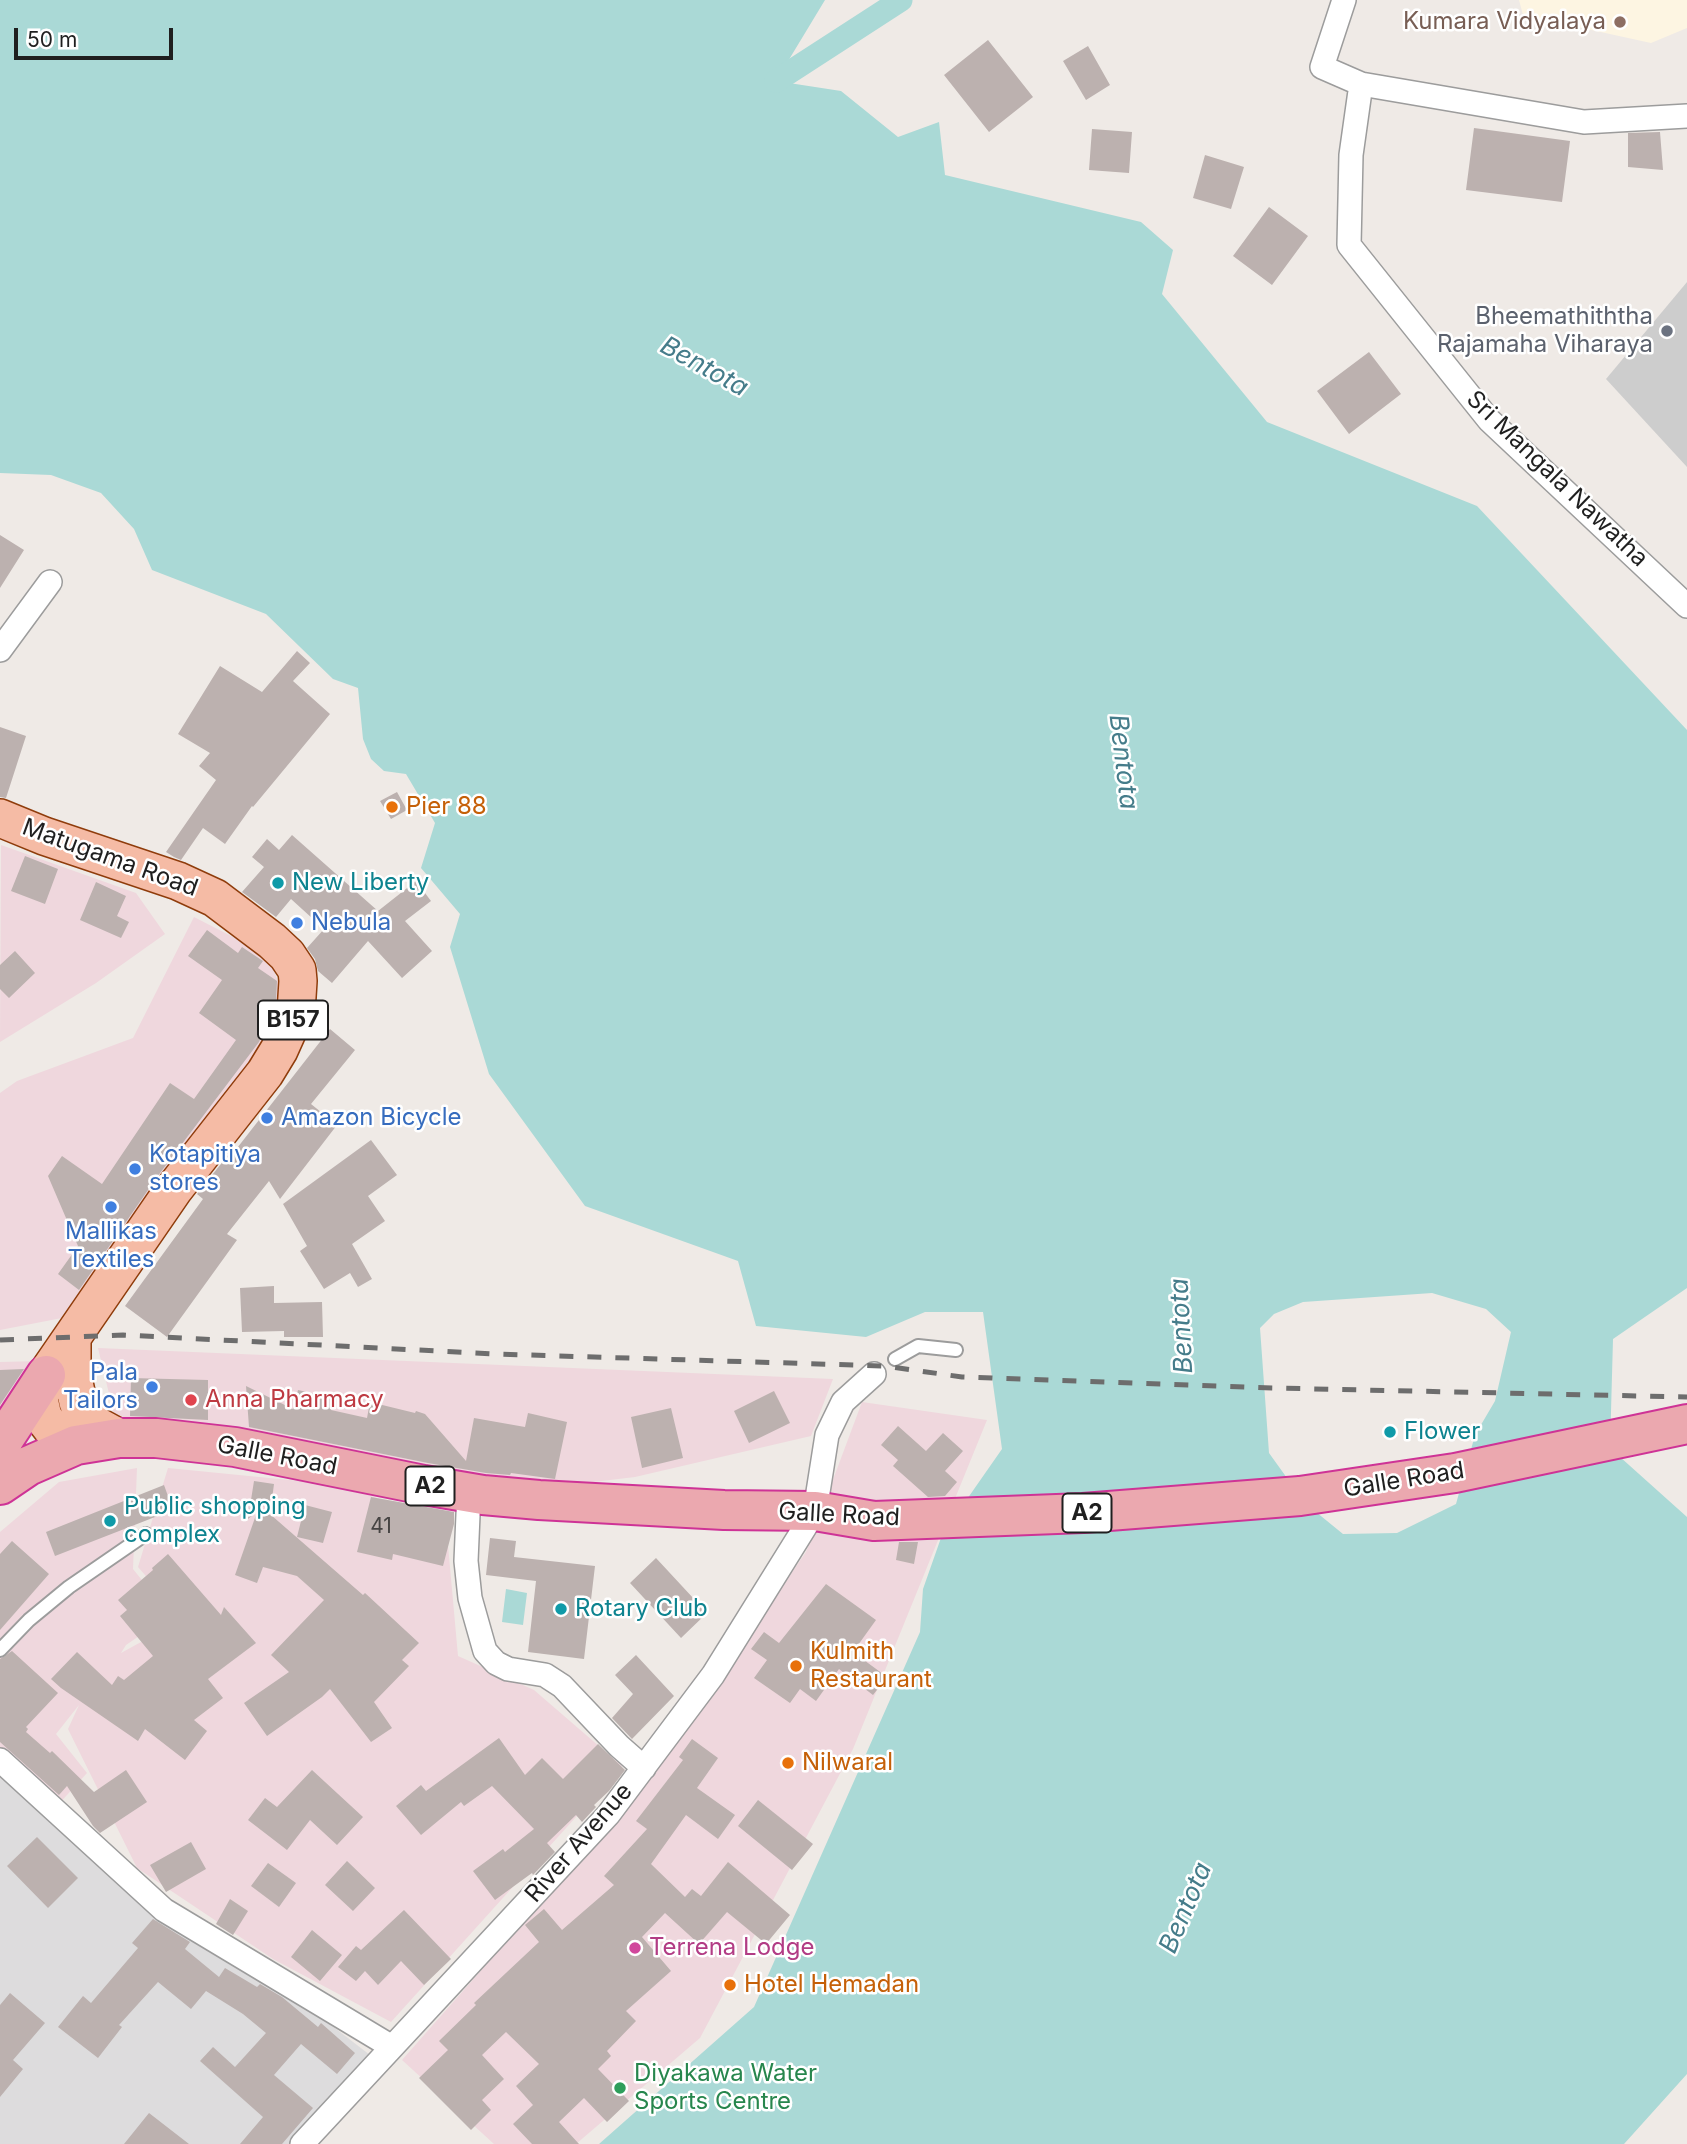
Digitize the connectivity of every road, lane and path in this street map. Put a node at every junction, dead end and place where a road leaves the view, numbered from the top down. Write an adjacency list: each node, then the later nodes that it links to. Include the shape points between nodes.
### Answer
1 (1345, 0): 2 (street, via 1322,67)
2 (1361, 84): 3 (street, via 1584,122); 5 (street, Sri Mangala Nawatha, via 1351,155 1349,245 1489,420)
3 (1687, 116)
4 (50, 582): 6 (street)
5 (1687, 606)
6 (0, 650)
7 (0, 818): 8 (main road, Matugama Road / B157, via 215,898 280,949 297,970 299,981 296,1012 265,1073 187,1171)
8 (72, 1340): 12 (main road, Matugama Road / B157); 14 (main road, via 72,1377 78,1402 97,1426)
9 (956, 1350): 10 (lane, via 918,1346)
10 (895, 1359)
11 (874, 1374): 19 (street, via 843,1402 827,1435)
12 (46, 1375): 15 (main road, Matugama Road / B157, via 39,1399 43,1417); 16 (highway)
13 (1687, 1423): 19 (highway, Galle Road / A2, via 1455,1473 1300,1496 1083,1513 874,1521)
14 (119, 1438): 15 (highway, Galle Road / A2); 18 (highway, Galle Road / A2, via 184,1439)
15 (76, 1445): 17 (highway, Galle Road / A2, via 39,1460)
16 (0, 1446)
17 (0, 1485)
18 (469, 1492): 19 (highway, Galle Road / A2, via 550,1501); 23 (street, via 466,1561 470,1598 485,1651 508,1669 545,1675 562,1686)
19 (816, 1511): 23 (street, River Avenue, via 713,1675)
20 (146, 1534): 21 (lane, via 69,1587)
21 (0, 1650)
22 (0, 1760): 24 (street, via 164,1910)
23 (644, 1768): 24 (street, River Avenue, via 608,1815)
24 (393, 2047): 25 (street, River Avenue)
25 (303, 2144)

